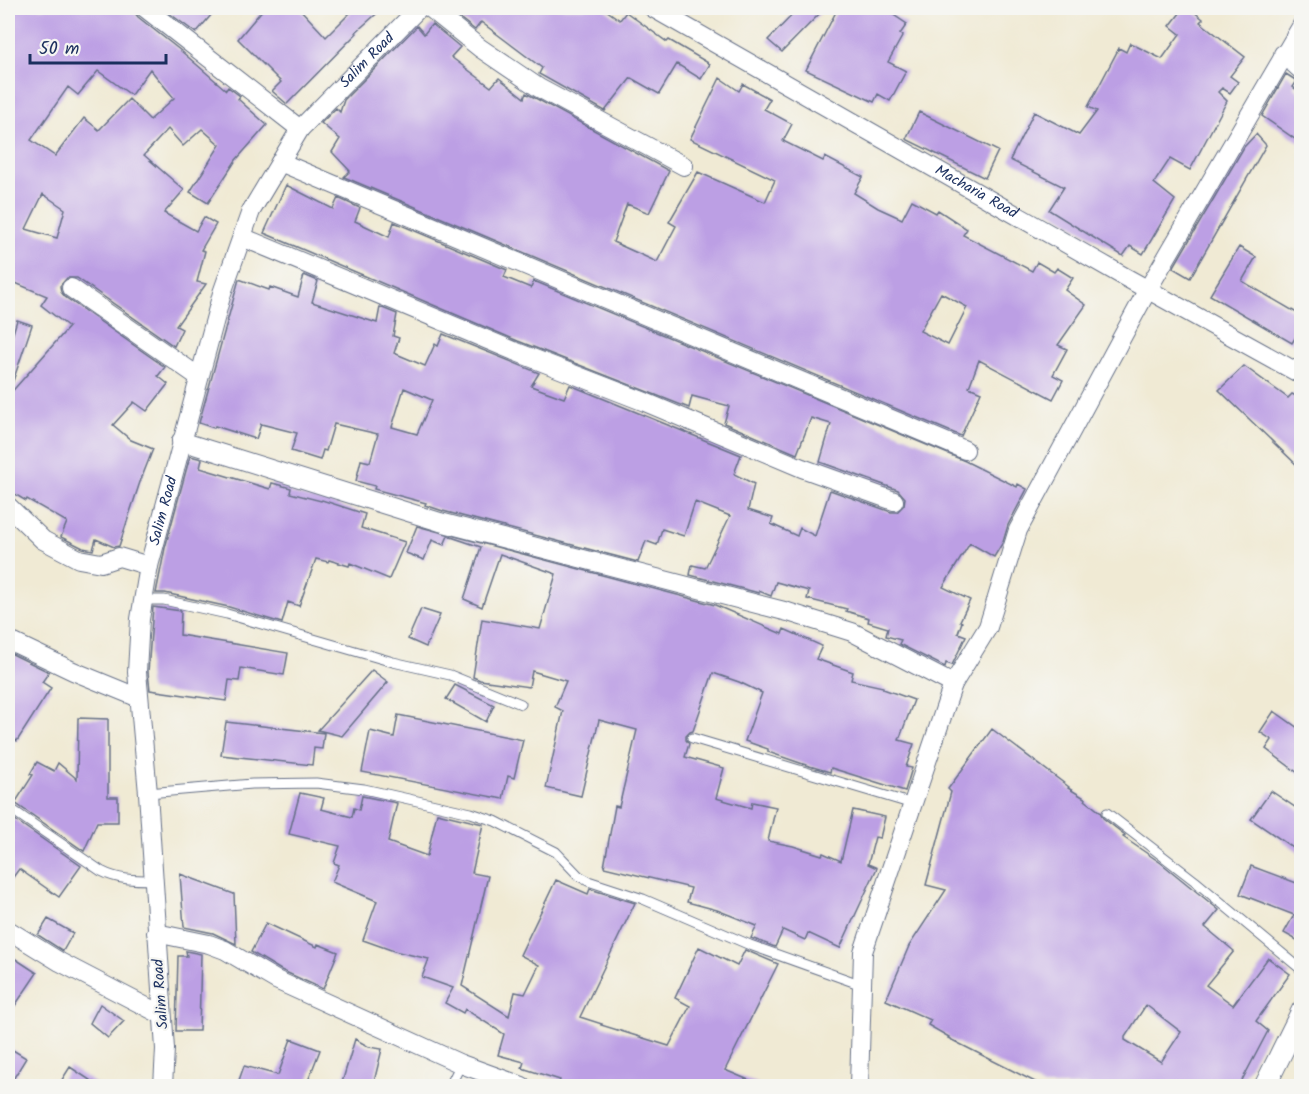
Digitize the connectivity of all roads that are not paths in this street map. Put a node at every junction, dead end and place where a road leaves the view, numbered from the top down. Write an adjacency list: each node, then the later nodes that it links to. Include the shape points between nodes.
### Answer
1 (145, 8): 8 (street)
2 (419, 8): 8 (street, Salim Road)
3 (430, 8): 10 (street, via 538,88)
4 (653, 8): 13 (street, Macharia Road)
5 (1302, 25): 6 (street)
6 (1283, 54): 7 (street); 13 (street)
7 (1302, 71)
8 (300, 129): 9 (street, Salim Road)
9 (280, 162): 11 (street, Salim Road, via 251,210); 17 (street)
10 (684, 166)
11 (242, 237): 15 (street, Salim Road); 18 (street, via 802,468)
12 (71, 288): 15 (street)
13 (1148, 289): 14 (street, Macharia Road); 23 (street, via 1018,530 988,627)
14 (1302, 375)
15 (199, 377): 16 (street, Salim Road)
16 (181, 441): 20 (street, Salim Road); 23 (street, via 440,522 809,618 852,632)
17 (965, 450)
18 (894, 501)
19 (8, 506): 20 (street, via 43,540 79,559 101,563 118,557)
20 (149, 566): 21 (street, Salim Road)
21 (143, 600): 24 (street, Salim Road, via 137,672); 25 (lane, via 164,600 227,614 450,675)
22 (8, 640): 24 (street)
23 (953, 684): 28 (street)
24 (139, 698): 27 (street, Salim Road)
25 (521, 704)
26 (692, 738): 28 (lane)
27 (148, 793): 31 (street, Salim Road); 35 (lane, via 316,783 364,789 471,813 556,852 588,881)
28 (913, 804): 35 (street, via 863,952)
29 (8, 807): 31 (lane, via 110,876)
30 (1107, 813): 34 (lane)
31 (153, 880): 33 (street, Salim Road)
32 (8, 930): 37 (street)
33 (156, 933): 37 (street, Salim Road); 38 (street, via 225,950 276,980)
34 (1302, 970)
35 (862, 985): 42 (street)
36 (1302, 1011): 43 (street)
37 (162, 1015): 39 (street, Salim Road)
38 (461, 1064): 40 (lane); 41 (street)
39 (163, 1086)
40 (450, 1086)
41 (522, 1086)
42 (859, 1086)
43 (1265, 1086)

